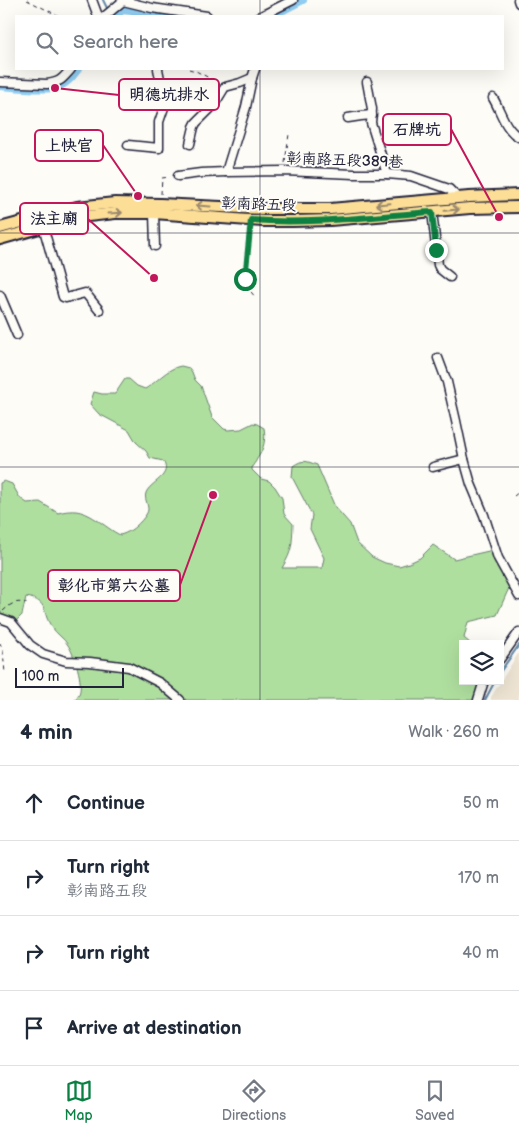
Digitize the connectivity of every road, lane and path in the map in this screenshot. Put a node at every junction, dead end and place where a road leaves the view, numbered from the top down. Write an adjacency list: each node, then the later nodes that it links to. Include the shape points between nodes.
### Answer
1 (27, 0): 4 (path)
2 (92, 0): 5 (street)
3 (293, 0): 8 (street)
4 (57, 15)
5 (98, 15)
6 (107, 15): 7 (street, via 123,2)
7 (200, 15)
8 (266, 15)
9 (70, 70): 15 (street, via 61,81 47,84)
10 (158, 70): 23 (street, via 168,96 159,122 159,148)
11 (192, 70): 14 (path)
12 (255, 70): 13 (street)
13 (252, 78): 22 (street, via 225,86 214,105 194,126); 25 (street)
14 (215, 81)
15 (0, 82)
16 (366, 82): 18 (street)
17 (493, 98): 21 (street, via 507,127)
18 (372, 116): 19 (street); 26 (street)
19 (348, 118)
20 (288, 134): 24 (path)
21 (519, 137)
22 (190, 144)
23 (128, 145)
24 (284, 171): 25 (street, 彰南路五段389巷); 26 (street, 彰南路五段389巷)
25 (226, 172): 27 (street, 彰南路五段389巷)
26 (387, 174): 29 (street, 彰南路五段389巷, via 411,176 449,189)
27 (178, 176): 30 (path, via 162,178)
28 (519, 195): 29 (main road, 彰南路五段)
29 (458, 198): 30 (main road, 彰南路五段, one-way to 30, via 330,209 264,210)
30 (160, 204): 33 (street); 36 (main road, 彰南路五段, via 77,207)
31 (519, 207): 32 (main road, 彰南路五段, one-way to 31)
32 (432, 212): 34 (main road, 彰南路五段, via 330,220); 39 (street, via 438,265)
33 (154, 213): 34 (main road, 彰南路五段); 35 (main road, 彰南路五段, one-way to 33, via 79,217); 38 (street)
34 (251, 220): 41 (path, via 245,279)
35 (43, 226): 37 (main road, 彰南路五段); 42 (street, via 63,297 85,293)
36 (0, 228)
37 (0, 239)
38 (154, 246)
39 (450, 277)
40 (0, 295): 43 (street)
41 (256, 298)
42 (99, 310)
43 (17, 335)
44 (438, 358): 45 (street, via 447,382)
45 (464, 459): 46 (street); 49 (street, via 498,558)
46 (433, 466)
47 (519, 492): 48 (path)
48 (514, 496)
49 (519, 596)
50 (27, 603): 51 (path, via 17,601 10,604)
51 (0, 616): 57 (street, via 11,622 30,645 43,654 66,661 129,667 160,683)
52 (519, 632): 54 (street)
53 (0, 643): 55 (path)
54 (504, 653)
55 (5, 673)
56 (483, 685): 58 (street)
57 (180, 700)
58 (478, 700)

